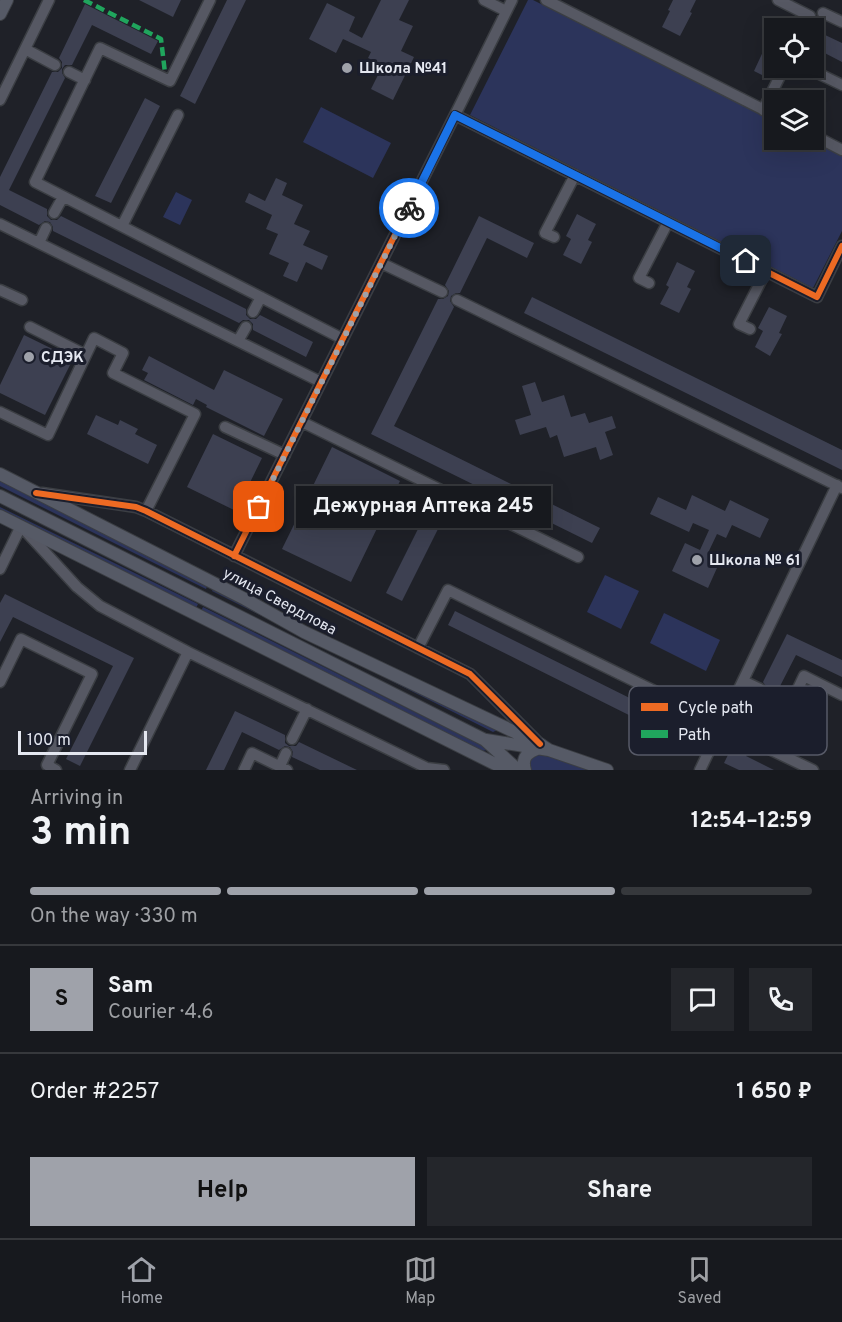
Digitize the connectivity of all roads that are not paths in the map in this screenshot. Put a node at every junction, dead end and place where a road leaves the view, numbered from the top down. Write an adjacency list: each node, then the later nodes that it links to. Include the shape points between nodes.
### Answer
1 (7, 0): 10 (main road)
2 (49, 0): 13 (street)
3 (210, 0): 18 (street, via 170,81 100,48)
4 (484, 0): 8 (street)
5 (512, 0): 8 (street)
6 (546, 0): 21 (street)
7 (777, 0): 11 (street)
8 (506, 11): 23 (street)
9 (823, 13): 12 (street)
10 (0, 14)
11 (809, 18)
12 (842, 22)
13 (25, 49): 14 (street); 20 (street)
14 (55, 65)
15 (69, 72): 18 (street)
16 (824, 76): 19 (street)
17 (779, 78): 21 (street)
18 (85, 80): 27 (street, via 35,182)
19 (842, 85)
20 (0, 100)
21 (763, 110)
22 (178, 115): 31 (street)
23 (455, 115): 26 (street); 36 (street)
24 (824, 141): 25 (street)
25 (842, 150)
26 (575, 175): 29 (street); 33 (street, via 545,233)
27 (63, 197): 28 (street); 31 (street)
28 (54, 213)
29 (668, 222): 37 (street); 38 (street, via 639,278)
30 (0, 224): 34 (street)
31 (122, 226): 41 (street)
32 (46, 228): 34 (street)
33 (554, 237)
34 (39, 243): 49 (street)
35 (842, 246): 37 (street, via 817,297)
36 (381, 263): 40 (street); 48 (street)
37 (766, 271): 47 (street, via 739,324)
38 (649, 283)
39 (0, 290): 42 (street)
40 (442, 292)
41 (261, 297): 44 (street); 48 (street)
42 (22, 300)
43 (457, 300): 57 (street)
44 (253, 312)
45 (30, 327): 50 (street)
46 (246, 327): 49 (street)
47 (750, 329)
48 (343, 339): 51 (street)
49 (238, 341): 51 (street)
50 (86, 355): 52 (street, via 48,435); 60 (street, via 94,338 123,353 113,373 195,414)
51 (321, 382): 53 (street)
52 (0, 412)
53 (302, 422): 55 (street); 64 (street)
54 (225, 427): 55 (street)
55 (285, 455): 63 (street)
56 (0, 474): 58 (main road, улица Свердлова)
57 (840, 487): 68 (street)
58 (36, 492): 60 (street, via 136,507); 80 (main road, улица Свердлова, via 304,632)
59 (0, 496): 79 (main road, улица Свердлова)
60 (146, 512): 63 (street)
61 (0, 516): 62 (main road)
62 (21, 526): 65 (street); 67 (street, via 86,596); 89 (main road)
63 (234, 556): 66 (street)
64 (578, 557)
65 (0, 569)
66 (418, 648): 70 (street, via 448,590); 80 (street, via 470,674)
67 (188, 652): 77 (street); 86 (street)
68 (743, 681): 71 (street); 72 (street)
69 (0, 682): 85 (street, via 21,639 92,674 47,765)
70 (644, 686)
71 (741, 686)
72 (754, 686)
73 (799, 686): 74 (street, via 804,676)
74 (824, 686)
75 (827, 688): 76 (street)
76 (842, 695)
77 (307, 709): 78 (street); 88 (street, via 427,768)
78 (292, 739)
79 (485, 740): 80 (main road, улица Свердлова); 90 (main road, улица Свердлова)
80 (543, 748): 91 (main road, via 526,755); 92 (main road, улица Свердлова)
81 (285, 753): 84 (street)
82 (707, 755): 93 (street)
83 (783, 755): 94 (street)
84 (283, 768): 87 (street, via 252,753)
85 (57, 770)
86 (130, 770)
87 (244, 770)
88 (444, 770)
89 (507, 770)
90 (518, 770)
91 (525, 770)
92 (607, 770)
93 (700, 770)
94 (813, 770)

